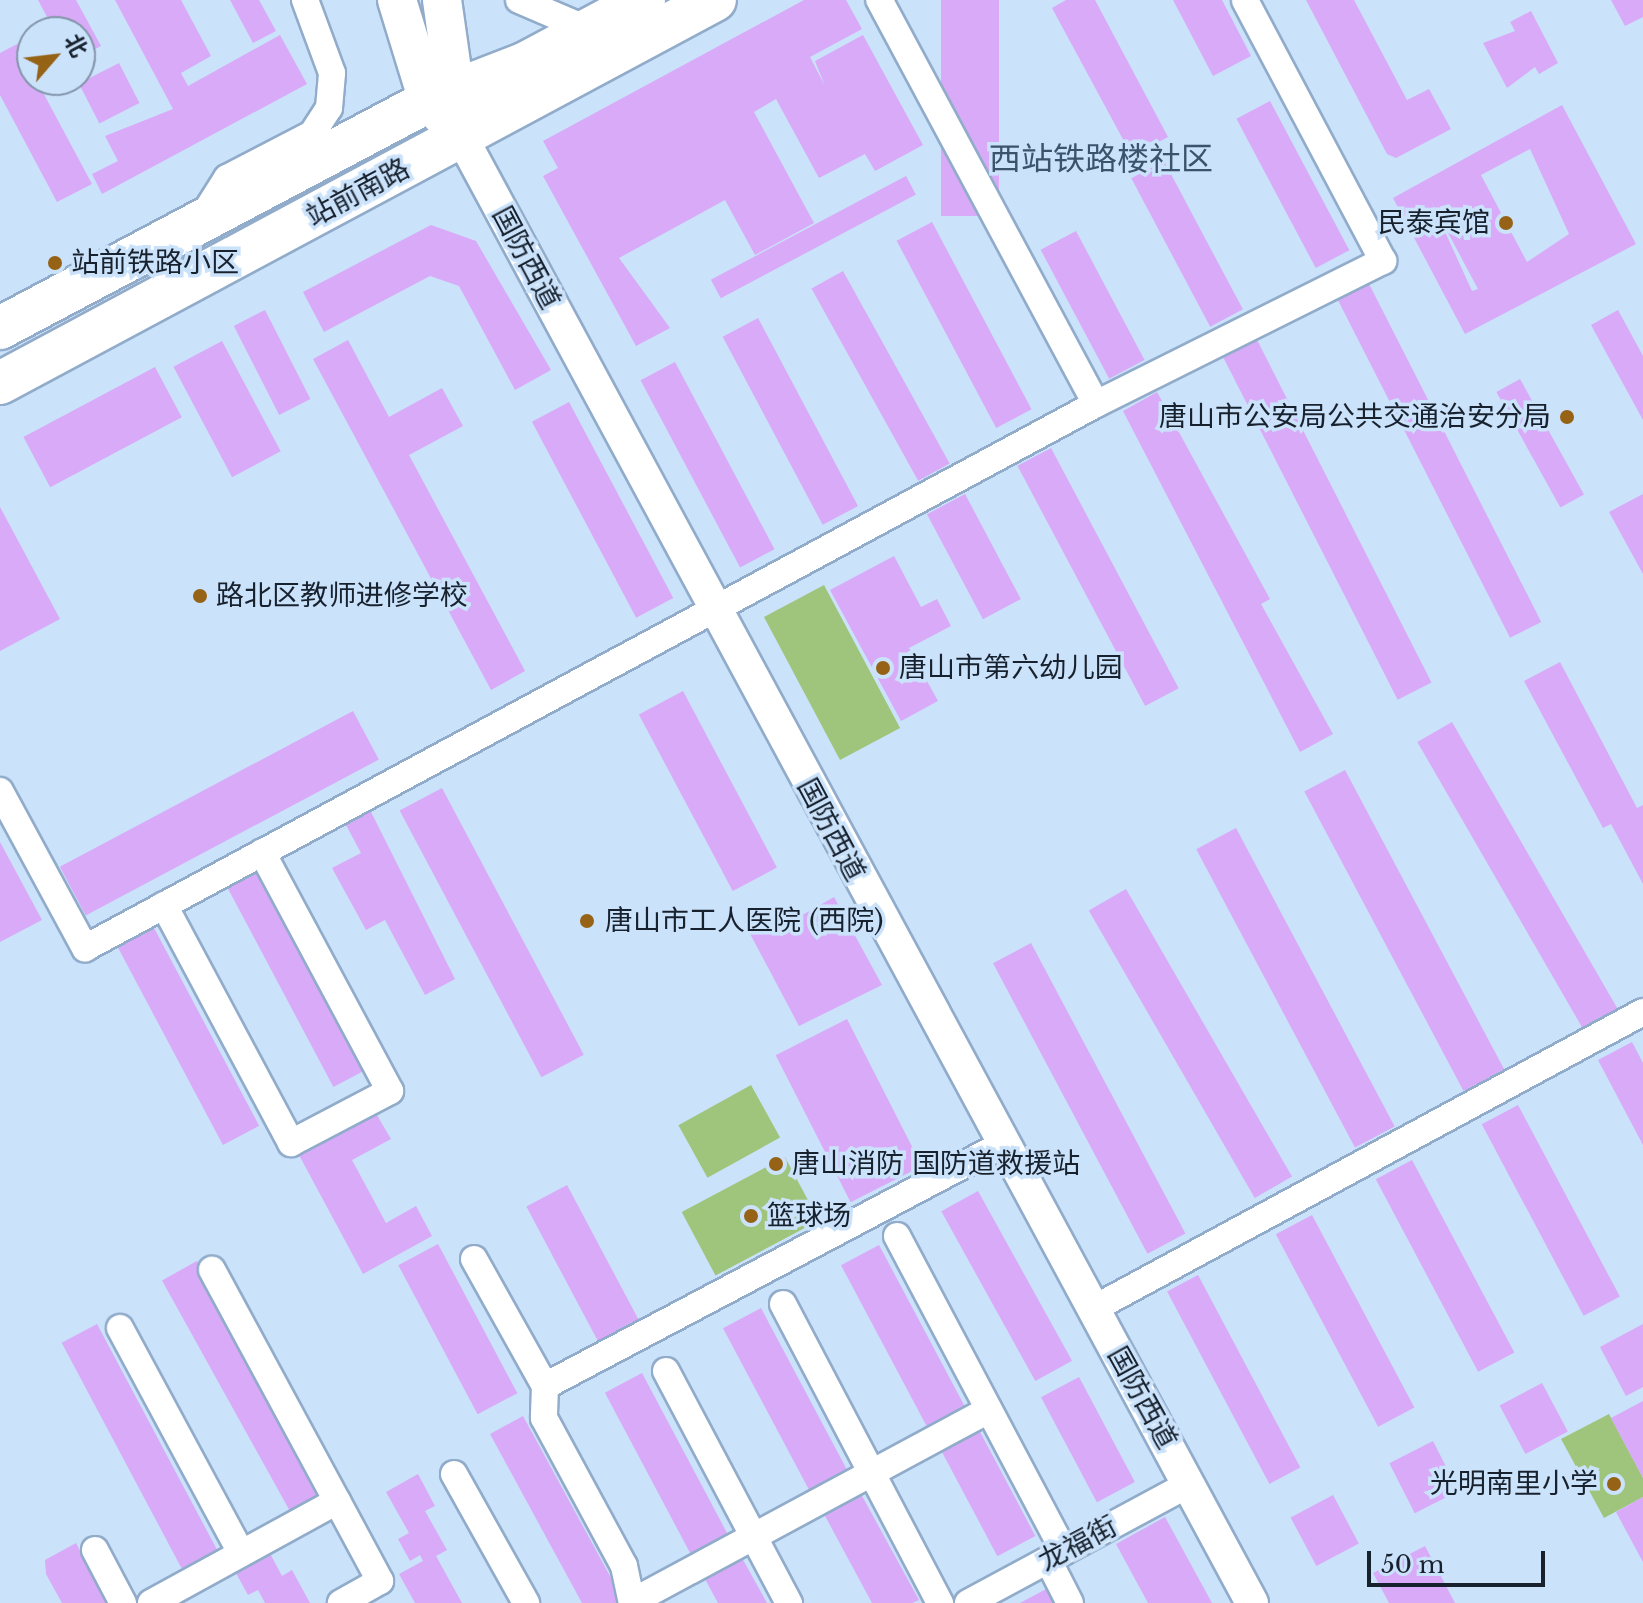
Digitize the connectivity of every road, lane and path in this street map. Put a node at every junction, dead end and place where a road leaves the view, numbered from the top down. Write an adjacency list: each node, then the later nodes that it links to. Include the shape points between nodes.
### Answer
1 (305, 0): 12 (street, via 332,73 329,108 312,134 227,178)
2 (397, 0): 10 (main road, 国防西道)
3 (442, 0): 10 (main road, 国防西道)
4 (519, 0): 9 (street)
5 (644, 0): 9 (main road, 站前南路)
6 (715, 0): 11 (main road, 站前南路)
7 (879, 0): 15 (street)
8 (1245, 0): 15 (street, via 1383,261)
9 (589, 30): 10 (main road, 站前南路)
10 (441, 96): 11 (main road, 国防西道); 12 (main road, 站前南路)
11 (462, 138): 14 (main road, 站前南路); 16 (street, 国防西道)
12 (198, 223): 13 (main road, 站前南路)
13 (0, 328)
14 (0, 383)
15 (1096, 404): 16 (street)
16 (713, 610): 18 (street); 21 (street, 国防西道)
17 (0, 791): 19 (street, via 85,948)
18 (262, 852): 19 (street); 19 (street, via 390,1091 291,1143)
19 (164, 905)
20 (1643, 1012): 26 (street)
21 (1003, 1144): 26 (street, 国防西道); 29 (street)
22 (897, 1236): 30 (street)
23 (474, 1259): 29 (street)
24 (212, 1270): 34 (street)
25 (783, 1304): 31 (street)
26 (1093, 1309): 33 (street, 国防西道)
27 (120, 1328): 37 (street)
28 (666, 1371): 35 (street)
29 (545, 1386): 39 (street, via 544,1418 624,1566)
30 (989, 1410): 31 (street); 38 (street)
31 (872, 1472): 35 (street); 45 (street)
32 (454, 1474): 43 (street)
33 (1189, 1484): 38 (street, 龙福街); 48 (street, 国防西道)
34 (337, 1501): 37 (street); 42 (street, via 380,1581)
35 (753, 1537): 39 (street); 44 (street)
36 (95, 1550): 40 (street)
37 (241, 1553): 41 (street)
38 (1056, 1556): 46 (street, 龙福街); 47 (street)
39 (632, 1602)
40 (123, 1603)
41 (151, 1603)
42 (341, 1603)
43 (526, 1603)
44 (789, 1603)
45 (940, 1603)
46 (968, 1603)
47 (1070, 1603)
48 (1252, 1603)

